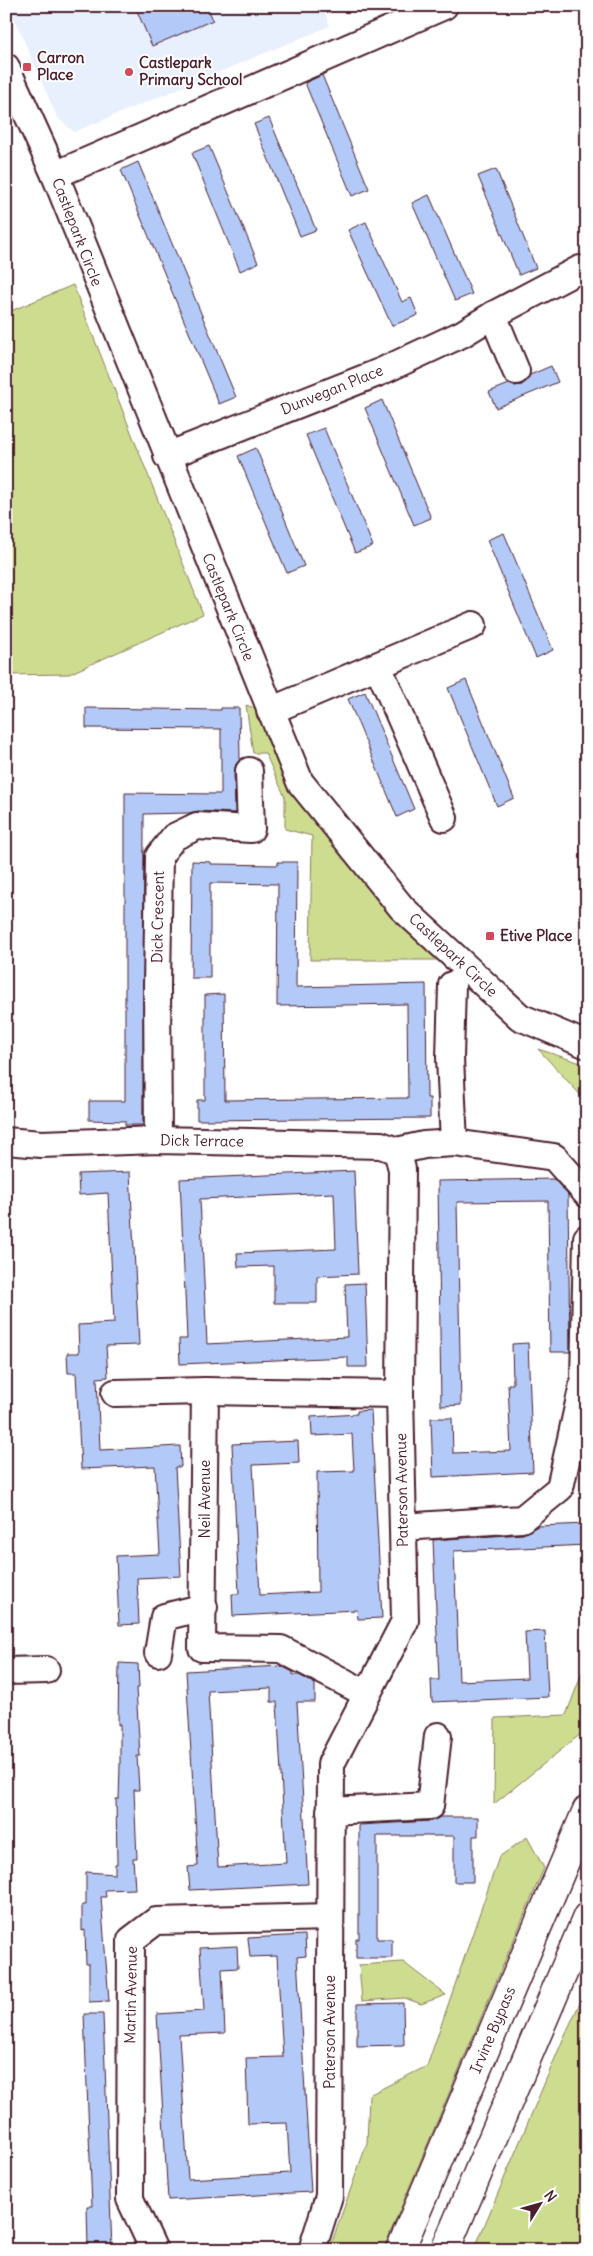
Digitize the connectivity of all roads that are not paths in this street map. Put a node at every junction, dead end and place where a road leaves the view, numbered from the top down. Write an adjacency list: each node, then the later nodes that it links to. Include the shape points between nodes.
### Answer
1 (444, 6): 3 (street)
2 (6, 67): 3 (street, Castlepark Circle)
3 (55, 175): 7 (street, Castlepark Circle)
4 (580, 269): 5 (street, Dunvegan Place)
5 (493, 315): 6 (street); 7 (street, Dunvegan Place, via 462,334 380,372)
6 (516, 371)
7 (167, 456): 10 (street, Castlepark Circle)
8 (474, 625): 9 (street)
9 (378, 666): 10 (street); 12 (street)
10 (270, 711): 14 (street, Castlepark Circle, via 300,782 402,908 520,1017)
11 (248, 771): 15 (street, Dick Crescent, via 251,829 198,826 174,837 159,856)
12 (444, 818)
13 (452, 985): 17 (street, via 450,1058)
14 (587, 1045)
15 (158, 1140): 16 (street, Dick Terrace, via 41,1144); 18 (street, Dick Terrace, via 381,1145)
16 (6, 1141)
17 (454, 1143): 18 (street); 19 (street, via 554,1157)
18 (397, 1151): 23 (street, Paterson Avenue, via 402,1168)
19 (587, 1194)
20 (587, 1238): 24 (street, via 584,1380 560,1488 522,1519)
21 (205, 1391): 22 (street); 23 (street); 25 (street, Neil Avenue)
22 (114, 1393)
23 (400, 1394): 24 (street, Paterson Avenue)
24 (403, 1527): 29 (street, Paterson Avenue, via 405,1621)
25 (204, 1607): 26 (street, via 164,1617); 29 (street, Neil Avenue, via 202,1648 281,1649)
26 (158, 1653)
27 (46, 1670): 28 (street)
28 (6, 1671)
29 (367, 1694): 32 (street, Paterson Avenue, via 330,1764)
30 (438, 1736): 32 (street, via 430,1806)
31 (587, 1810): 37 (highway, Irvine Bypass)
32 (330, 1811): 33 (street, Paterson Avenue)
33 (330, 1917): 35 (street, Martin Avenue, via 156,1921 131,1940 130,2199); 36 (street, Paterson Avenue, via 329,2196)
34 (587, 1917): 38 (highway)
35 (154, 2250)
36 (312, 2250)
37 (400, 2250)
38 (445, 2250)

